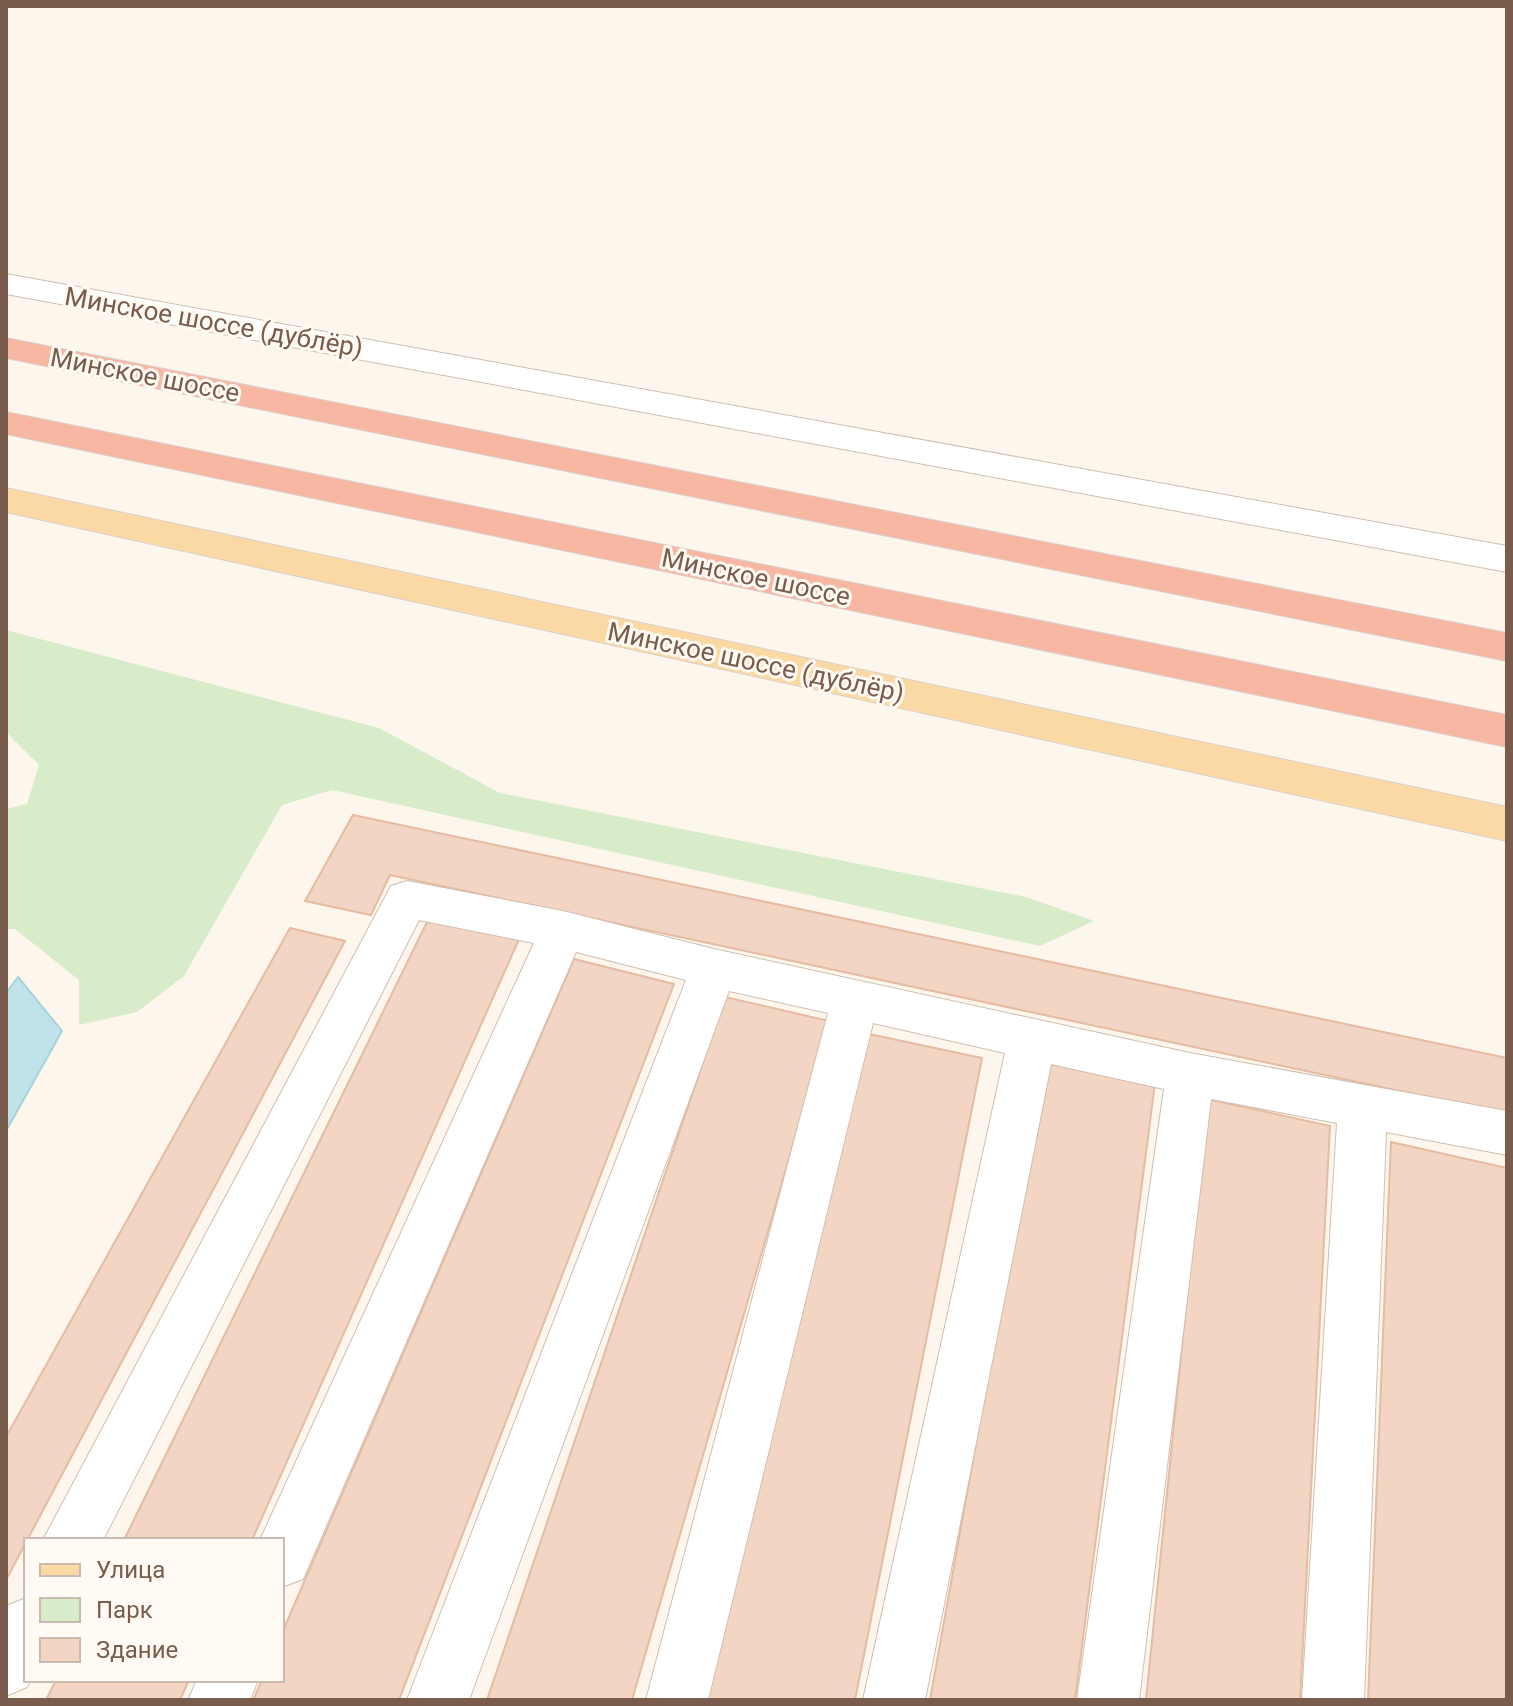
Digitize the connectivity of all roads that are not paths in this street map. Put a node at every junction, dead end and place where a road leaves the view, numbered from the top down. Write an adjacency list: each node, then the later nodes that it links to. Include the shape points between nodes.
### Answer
1 (6, 284): 5 (street, Минское шоссе (дублёр))
2 (6, 348): 6 (highway, Минское шоссе)
3 (6, 423): 7 (highway, Минское шоссе)
4 (6, 500): 8 (main road, Минское шоссе (дублёр))
5 (1507, 559)
6 (1507, 647)
7 (1507, 731)
8 (1507, 824)
9 (563, 930): 10 (street); 16 (street, via 407,899); 17 (street)
10 (714, 968): 11 (street); 20 (street)
11 (855, 1000): 12 (street); 21 (street)
12 (1032, 1038): 13 (street); 22 (street)
13 (1190, 1074): 14 (street); 23 (street)
14 (1362, 1108): 15 (street); 24 (street)
15 (1507, 1133)
16 (73, 1538)
17 (284, 1554)
18 (24, 1632): 19 (street)
19 (6, 1666)
20 (438, 1700)
21 (677, 1700)
22 (894, 1700)
23 (1108, 1700)
24 (1333, 1700)

